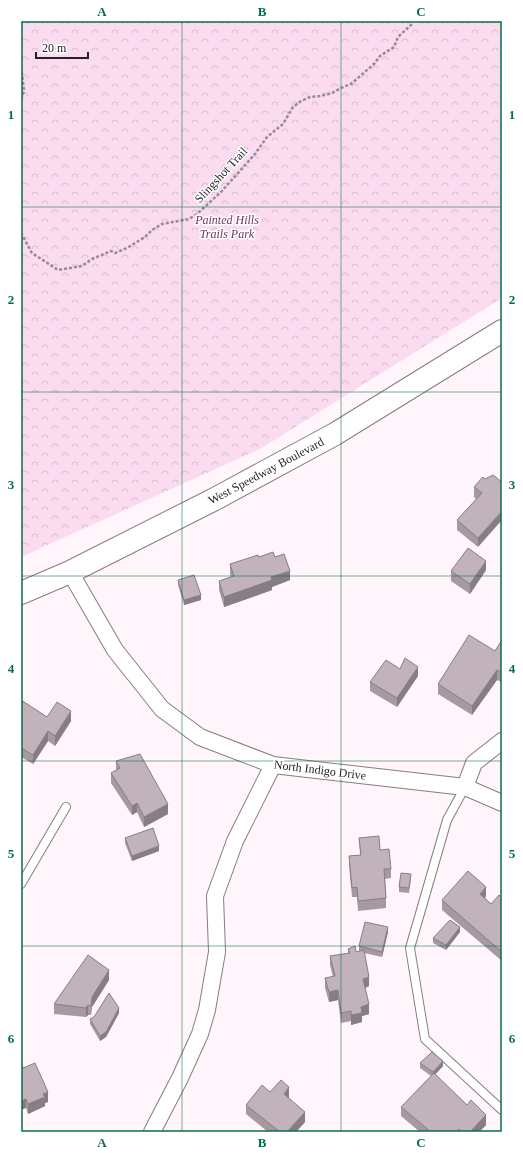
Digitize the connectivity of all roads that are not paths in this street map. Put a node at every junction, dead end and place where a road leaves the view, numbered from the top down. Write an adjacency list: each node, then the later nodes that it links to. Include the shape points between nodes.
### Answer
1 (502, 331): 2 (main road, West Speedway Boulevard, via 335,434 213,500)
2 (70, 572): 3 (main road, West Speedway Boulevard); 5 (street, North Indigo Drive, via 116,650 162,709 200,737)
3 (21, 593)
4 (502, 741): 6 (street, via 474,764)
5 (273, 766): 6 (street, North Indigo Drive); 11 (street, via 235,841 215,896 217,952 200,1034)
6 (465, 788): 7 (street, North Indigo Drive); 10 (lane, via 447,820 410,948 425,1039)
7 (502, 803)
8 (66, 807): 9 (lane)
9 (21, 884)
10 (502, 1110)
11 (152, 1132)

